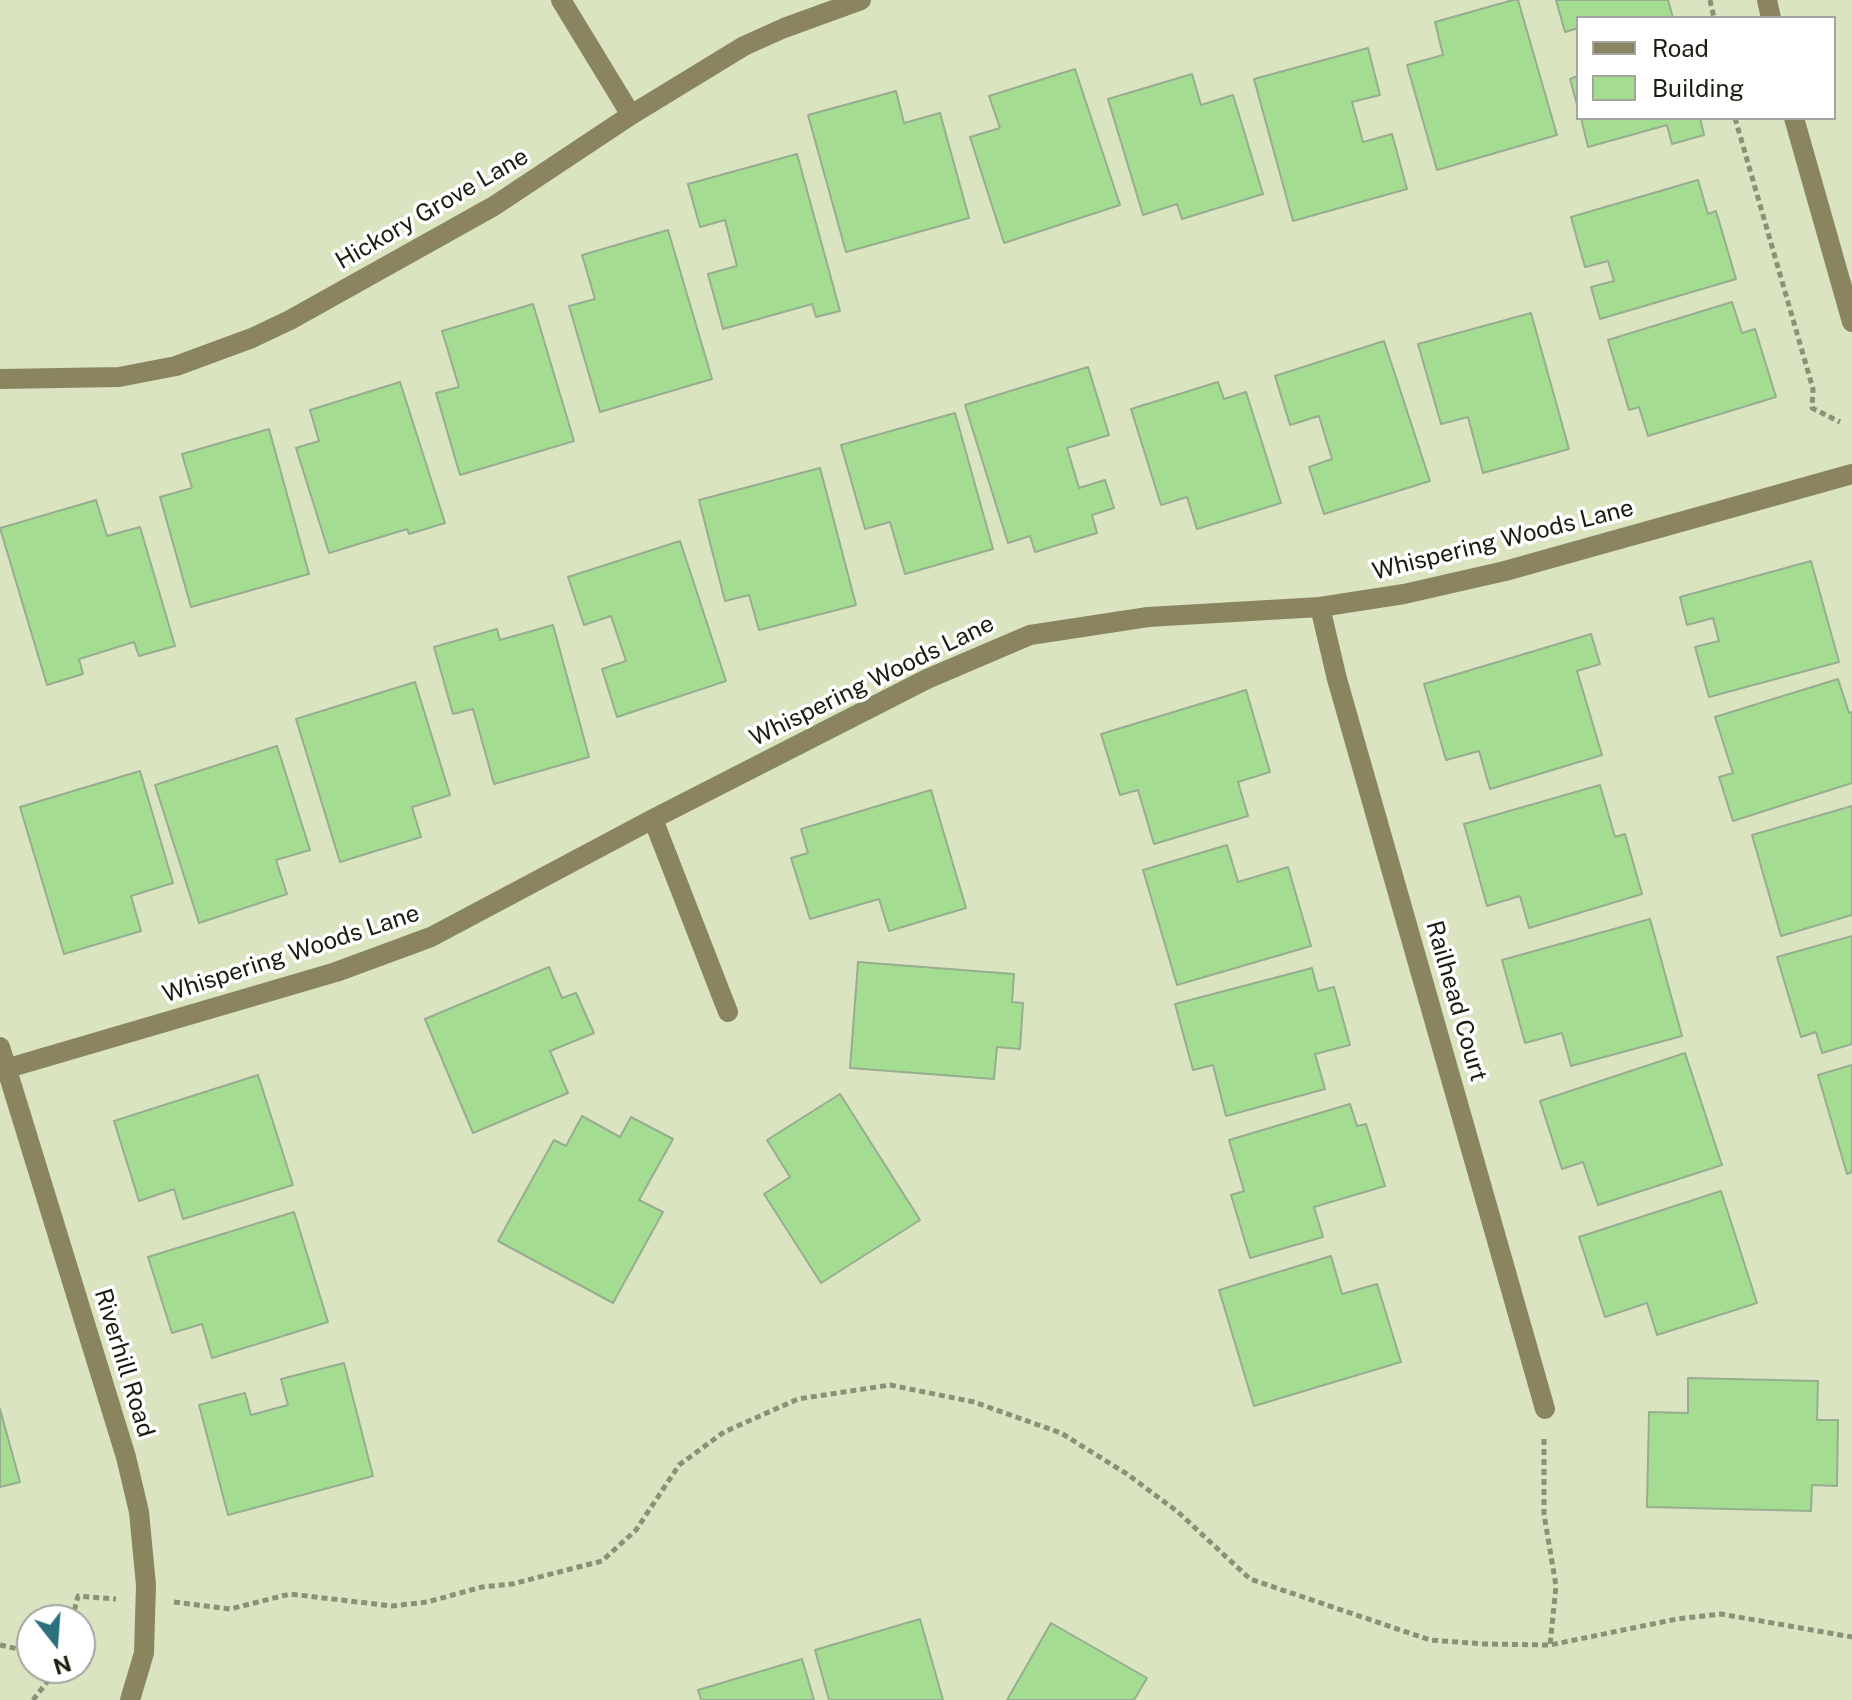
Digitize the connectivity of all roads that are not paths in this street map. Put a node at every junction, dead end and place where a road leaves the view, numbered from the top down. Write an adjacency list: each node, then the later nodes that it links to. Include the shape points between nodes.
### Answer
1 (561, 0): 3 (street)
2 (861, 0): 3 (street, Hickory Grove Lane, via 744,46)
3 (631, 115): 6 (street, Hickory Grove Lane, via 440,238 223,351 119,377)
4 (1795, 120): 5 (street)
5 (1852, 322)
6 (0, 379)
7 (1852, 474): 8 (street, Whispering Woods Lane, via 1505,571)
8 (1320, 607): 9 (street, Whispering Woods Lane, via 1148,617 1030,635 927,679); 13 (street, Railhead Court)
9 (653, 819): 10 (street); 12 (street, Whispering Woods Lane, via 431,937 336,972)
10 (728, 1012)
11 (0, 1047): 12 (street, Riverhill Road)
12 (5, 1069): 14 (street, Riverhill Road, via 139,1512 146,1585 144,1653)
13 (1545, 1409)
14 (130, 1700)

